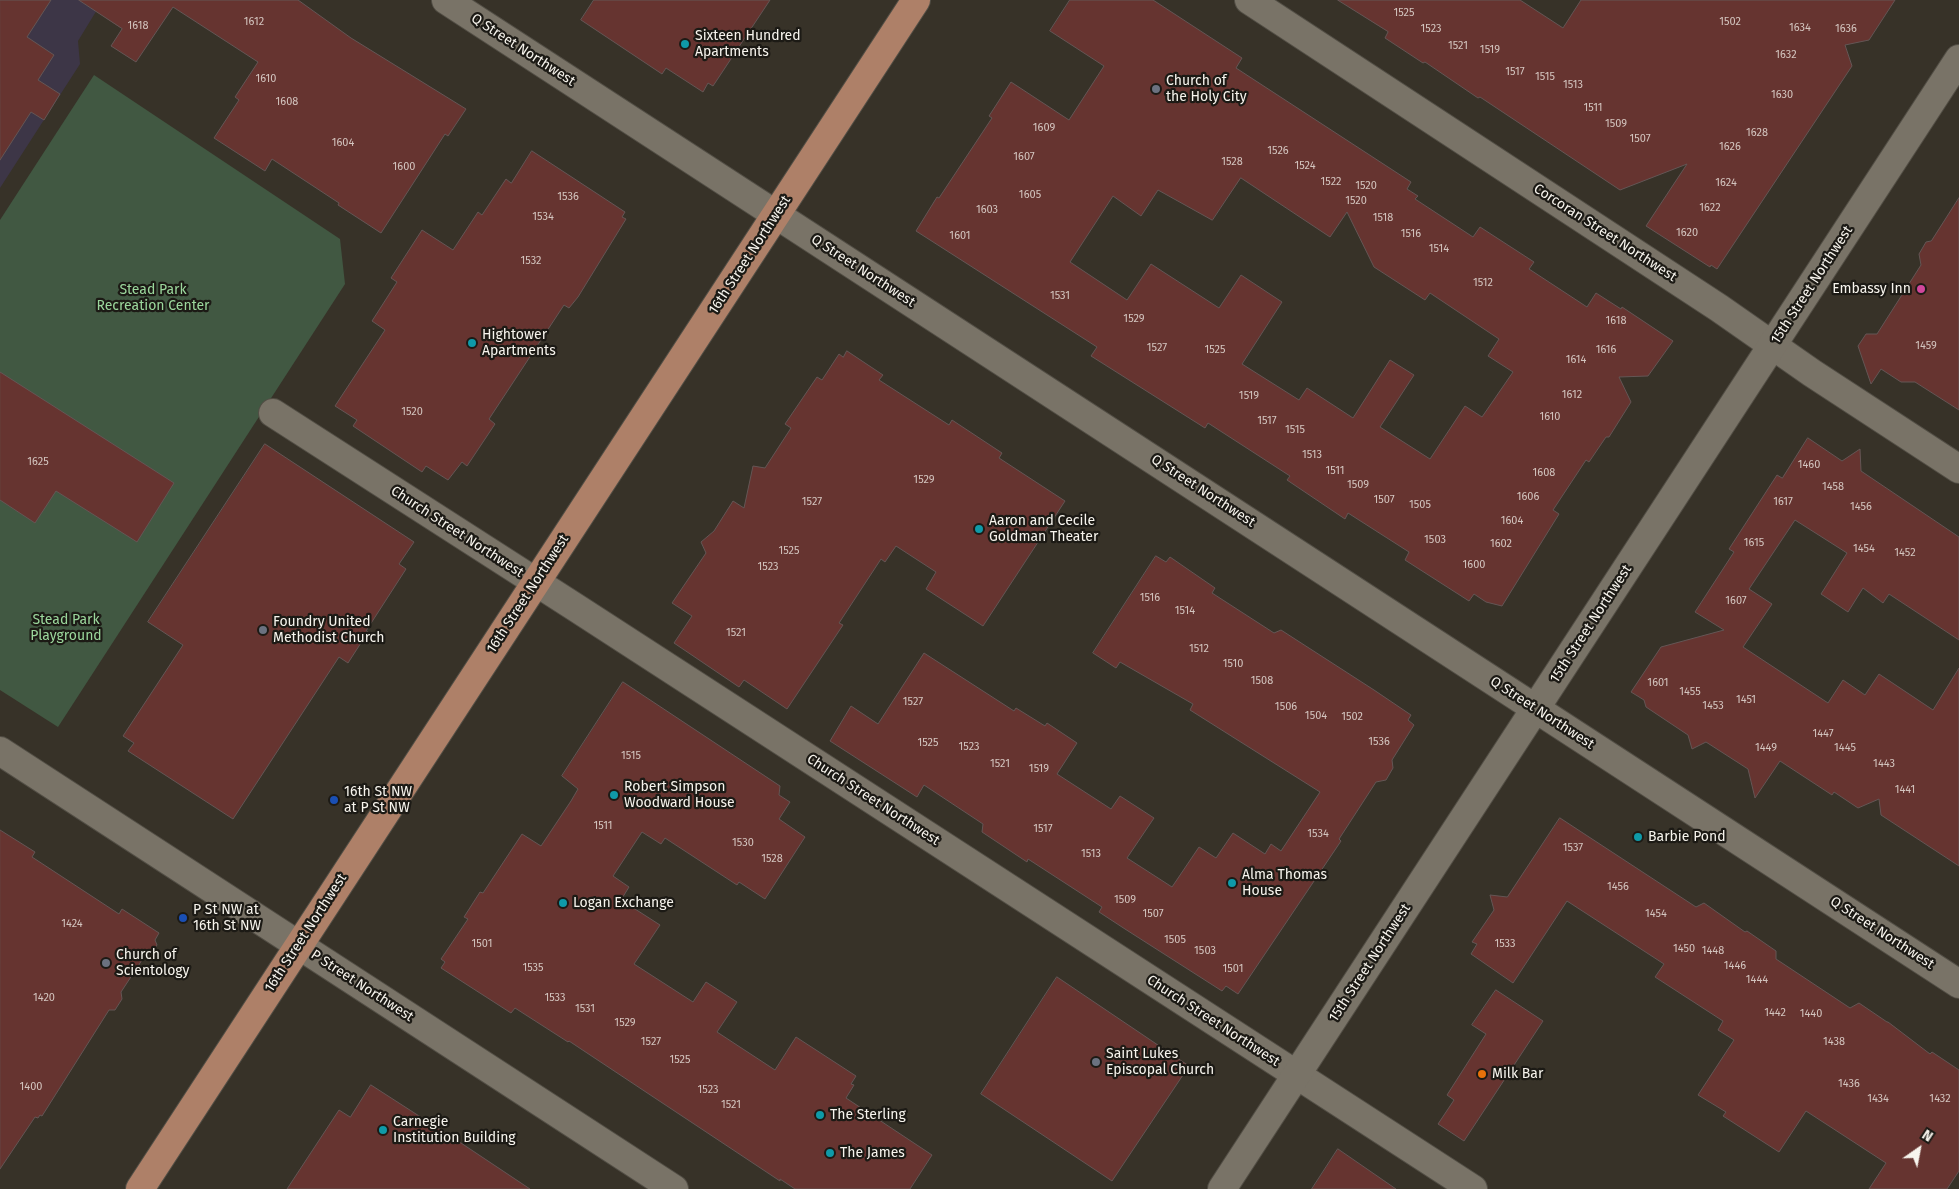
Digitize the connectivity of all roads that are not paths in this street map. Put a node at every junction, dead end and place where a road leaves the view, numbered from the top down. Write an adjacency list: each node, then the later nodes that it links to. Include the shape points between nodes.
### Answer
1 (446, 0): 5 (main road, Q Street Northwest)
2 (916, 0): 5 (main road, 16th Street Northwest)
3 (1249, 0): 6 (main road, Corcoran Street Northwest)
4 (1959, 59): 6 (main road, 15th Street Northwest)
5 (777, 214): 9 (main road, 16th Street Northwest); 10 (main road, Q Street Northwest)
6 (1772, 345): 8 (main road, Corcoran Street Northwest); 10 (main road, 15th Street Northwest)
7 (273, 413): 9 (main road, Church Street Northwest)
8 (1959, 469)
9 (536, 582): 12 (main road, 16th Street Northwest); 14 (main road, Church Street Northwest)
10 (1535, 708): 13 (main road, Q Street Northwest); 14 (main road, 15th Street Northwest)
11 (0, 751): 12 (main road, P Street Northwest)
12 (299, 945): 15 (main road, 16th Street Northwest); 16 (main road, P Street Northwest)
13 (1959, 984)
14 (1297, 1075): 17 (main road, 15th Street Northwest); 18 (main road, Church Street Northwest)
15 (140, 1189)
16 (674, 1189)
17 (1222, 1189)
18 (1472, 1189)

